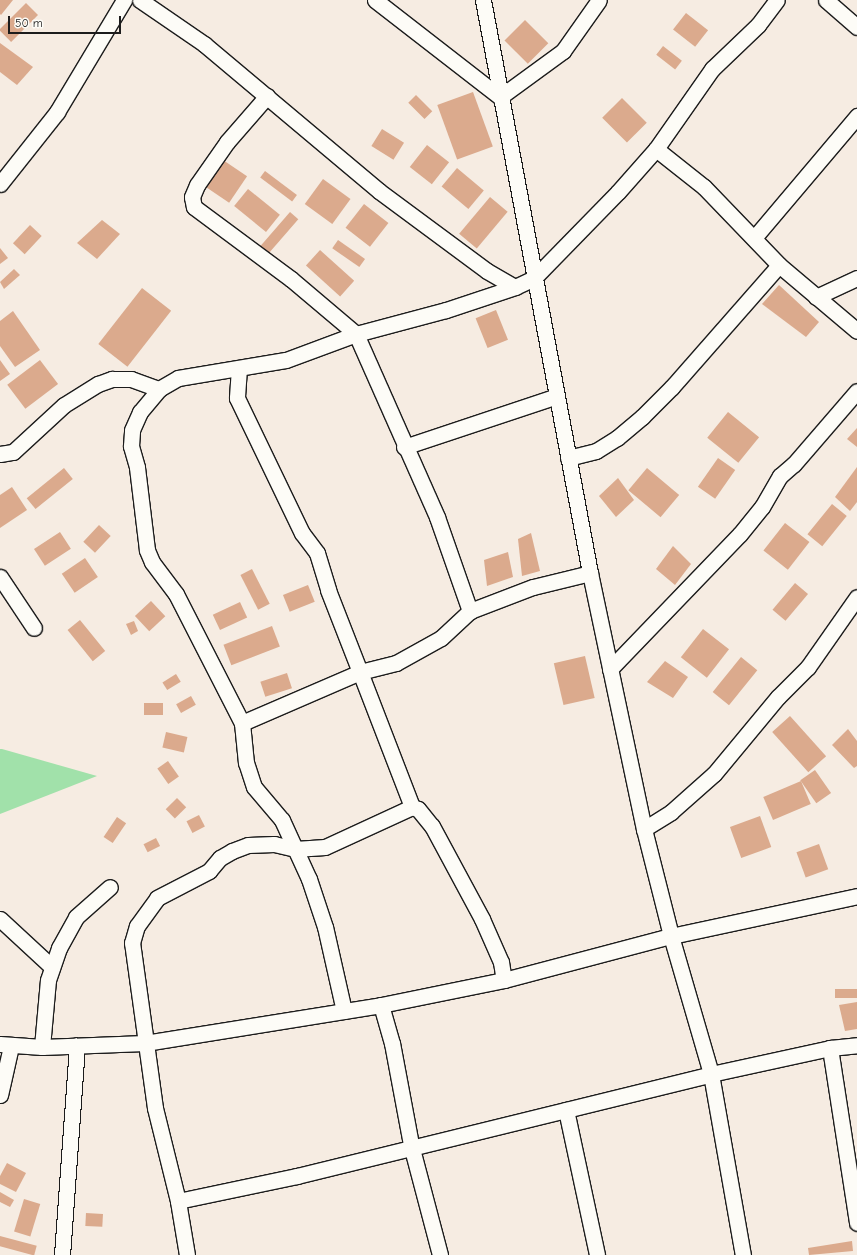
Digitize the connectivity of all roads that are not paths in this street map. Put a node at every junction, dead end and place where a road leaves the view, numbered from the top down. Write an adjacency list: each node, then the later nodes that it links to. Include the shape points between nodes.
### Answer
1 (124, 0): 13 (street, via 58,112)
2 (140, 0): 9 (street, via 204,44)
3 (375, 0): 10 (street)
4 (483, 0): 10 (street)
5 (599, 0): 10 (street, via 563,51)
6 (777, 0): 12 (street, via 758,25 712,69)
7 (826, 0): 8 (street)
8 (857, 27)
9 (267, 96): 18 (street, via 379,191 487,271); 21 (street, via 227,142 197,185 192,197 194,207 292,279)
10 (500, 97): 16 (street)
11 (857, 116): 14 (street)
12 (656, 149): 14 (street, via 704,187); 16 (street)
13 (2, 177)
14 (754, 238): 15 (street)
15 (779, 265): 19 (street); 28 (street, via 672,387 642,417 617,438 596,451)
16 (534, 278): 18 (street); 25 (street)
17 (857, 278): 19 (street)
18 (515, 287): 21 (street, via 446,310)
19 (816, 297): 20 (street)
20 (857, 331)
21 (356, 334): 22 (street, via 286,360); 26 (street)
22 (239, 368): 23 (street, via 178,378); 35 (street, via 237,398 302,533 317,554)
23 (159, 389): 27 (street, via 131,379 112,379 98,384 64,405 13,452); 36 (street, via 140,412 132,430 131,446 138,474 147,550 152,562 176,594)
24 (857, 391): 34 (street, via 794,464 780,476 762,507 740,534)
25 (557, 396): 26 (street); 28 (street)
26 (404, 448): 32 (street, via 437,517)
27 (0, 454)
28 (568, 458): 29 (street)
29 (590, 573): 32 (street, via 533,587); 34 (street)
30 (0, 578): 33 (street)
31 (857, 597): 38 (street, via 808,667 778,697 714,774 671,812)
32 (470, 611): 35 (street, via 441,638 396,663)
33 (34, 628)
34 (610, 669): 38 (street)
35 (360, 672): 36 (street); 37 (street)
36 (242, 723): 39 (street, via 244,752 254,787 282,820)
37 (412, 807): 39 (street, via 325,847); 45 (street, via 418,809 432,826 482,918 501,962)
38 (644, 830): 43 (street)
39 (295, 849): 47 (street, via 309,879 325,926); 48 (street, via 274,844 248,845 232,851 220,858 209,871 157,898 147,910 132,943)
40 (110, 887): 44 (street, via 76,917)
41 (857, 896): 43 (street)
42 (0, 919): 44 (street)
43 (671, 936): 45 (street); 54 (street)
44 (52, 967): 52 (street, via 48,980)
45 (504, 980): 46 (street)
46 (381, 1005): 47 (street); 57 (street, via 392,1043)
47 (344, 1011): 48 (street)
48 (145, 1043): 51 (street); 58 (street, via 155,1108)
49 (6, 1045): 52 (street); 55 (street)
50 (857, 1045): 53 (street)
51 (77, 1046): 52 (street); 60 (street)
52 (42, 1047)
53 (830, 1048): 54 (street); 59 (street)
54 (711, 1074): 56 (street); 64 (street)
55 (0, 1095)
56 (566, 1110): 57 (street); 63 (street)
57 (411, 1145): 58 (street, via 297,1176); 62 (street)
58 (178, 1201): 61 (street)
59 (857, 1223)
60 (62, 1255)
61 (187, 1255)
62 (440, 1255)
63 (597, 1255)
64 (743, 1255)

